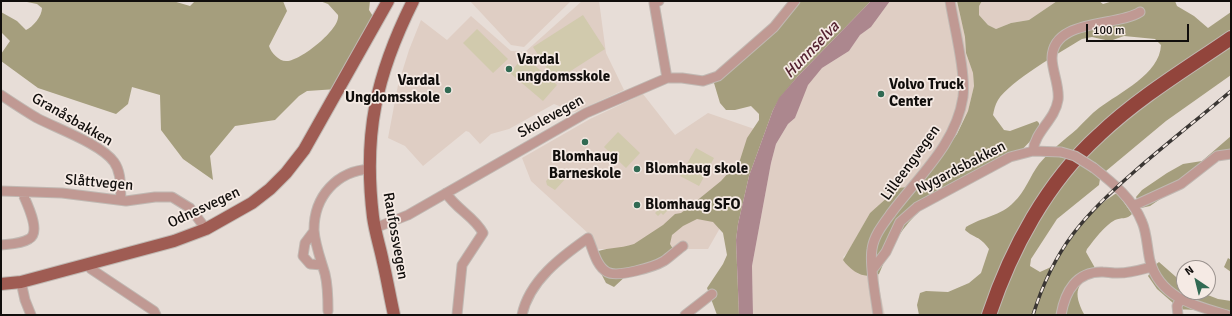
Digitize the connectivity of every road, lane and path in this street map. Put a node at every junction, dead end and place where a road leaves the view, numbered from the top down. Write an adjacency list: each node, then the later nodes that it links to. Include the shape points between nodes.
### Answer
1 (388, 1): 18 (main road, Odnesvegen, via 304,150 286,173 252,203)
2 (413, 1): 12 (main road, Raufossvegen, via 387,60 373,111)
3 (659, 1): 8 (street, via 654,4)
4 (795, 1): 8 (street, Skolevegen, via 774,27 718,76 703,80)
5 (950, 1): 26 (street, Lilleengvegen, via 962,73 963,96 960,111 944,147 876,234 871,249)
6 (1140, 12): 10 (street, via 1122,20 1093,24 1070,32 1060,39 1054,47 1052,58 1058,99 1054,115 1035,142)
7 (1231, 38): 40 (highway, via 1128,109 1084,149 1050,192 1026,232)
8 (667, 78): 15 (street, Skolevegen, via 586,113)
9 (1, 95): 16 (street, Granåsbakken, via 109,156 120,175)
10 (1033, 151): 17 (street, Nygardsbakken, bridge, via 1061,152 1075,156 1094,168); 26 (street, Nygardsbakken, via 1002,161 917,207 900,222 886,252)
11 (1231, 154): 17 (street, via 1217,156 1181,184)
12 (370, 169): 19 (main road, Raufossvegen); 20 (street, via 350,172 330,186 319,202)
13 (1, 191): 14 (street, Slåttvegen)
14 (22, 192): 16 (street, Slåttvegen, via 62,193); 21 (street, via 34,234 22,242)
15 (446, 193): 19 (street, Skolevegen, via 408,215); 36 (street, via 454,204 480,226 483,233 462,265)
16 (121, 200): 18 (street, Slåttvegen, via 172,197 190,208)
17 (1134, 206): 24 (street, Nygardsbakken, via 1143,223)
18 (206, 228): 27 (main road, Odnesvegen, via 174,241)
19 (375, 228): 35 (main road, Raufossvegen)
20 (314, 231): 23 (street); 23 (street, via 305,243 303,256 310,264)
21 (1, 245)
22 (683, 246): 37 (street, via 654,266 613,274 606,272 597,262 588,238 551,267 531,290)
23 (322, 265): 32 (street, via 328,293)
24 (1152, 267): 30 (street, Nygardsbakken, via 1165,289); 41 (street, via 1129,272 1091,273 1080,277 1068,292)
25 (91, 269): 34 (street, via 154,311)
26 (873, 269): 39 (street, Lilleengvegen)
27 (21, 282): 28 (main road, Odnesvegen); 33 (street)
28 (1, 284)
29 (712, 294): 38 (street)
30 (1176, 297)
31 (1180, 300): 42 (street); 43 (street, Nygardsbakken)
32 (328, 311)
33 (31, 315)
34 (156, 315)
35 (394, 315)
36 (457, 315)
37 (522, 315)
38 (685, 315)
39 (878, 315)
40 (988, 315)
41 (1060, 315)
42 (1178, 315)
43 (1228, 315)

